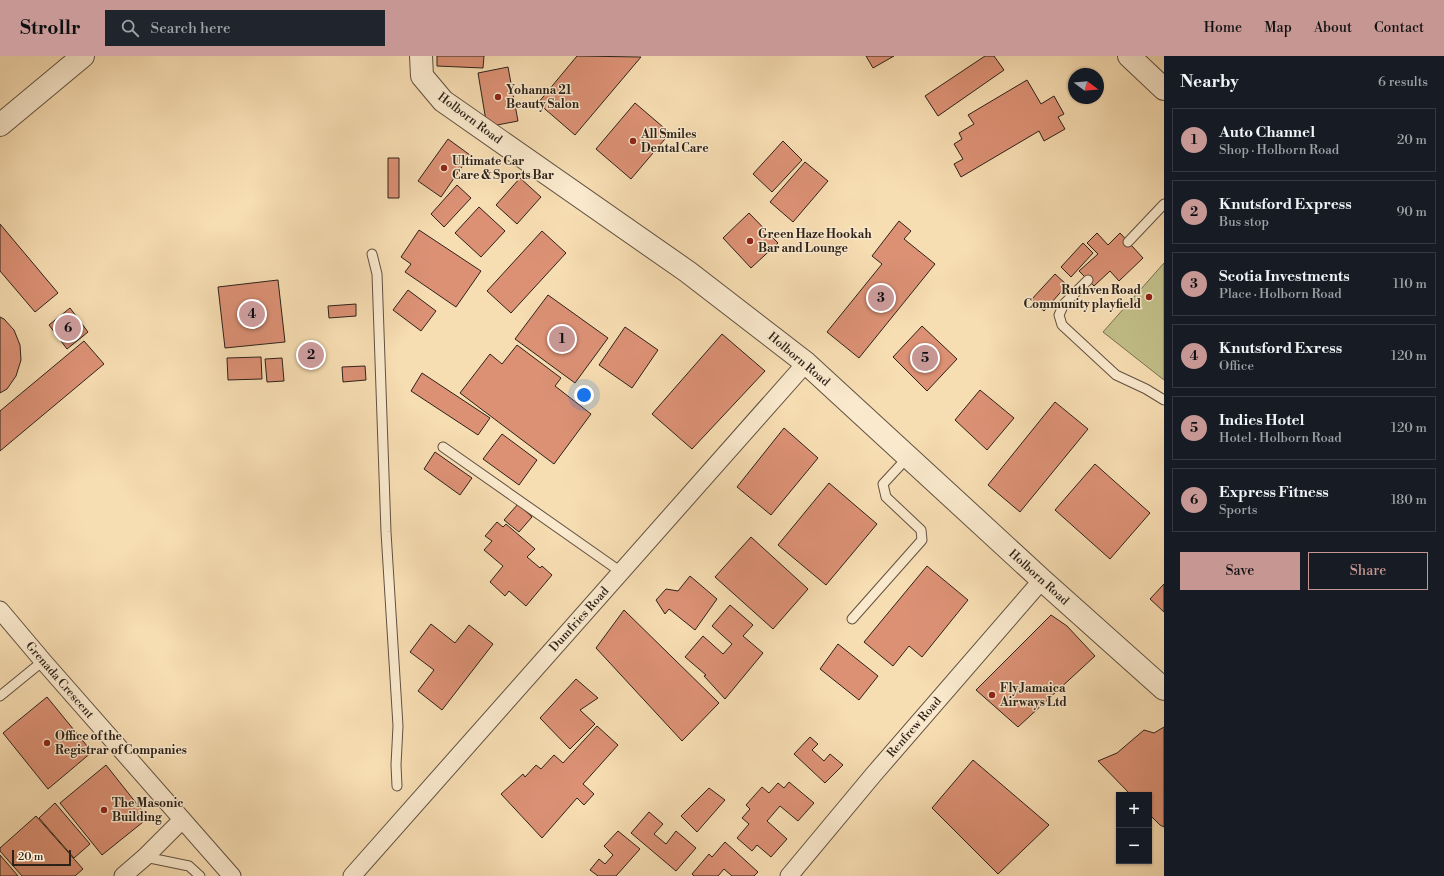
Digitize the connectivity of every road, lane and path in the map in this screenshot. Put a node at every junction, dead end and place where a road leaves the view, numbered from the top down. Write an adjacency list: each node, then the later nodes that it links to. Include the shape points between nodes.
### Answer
1 (83, 56): 5 (street)
2 (421, 56): 10 (street, Holborn Road, via 422,76 444,101 688,272)
3 (1129, 56): 4 (street)
4 (1164, 89)
5 (0, 125)
6 (1164, 204): 7 (lane)
7 (1128, 242)
8 (372, 254): 21 (lane, via 377,274 386,532 398,726)
9 (1088, 280): 11 (lane, via 1064,304 1059,315 1062,325 1116,375)
10 (806, 363): 13 (street, Holborn Road); 14 (street, Dumfries Road)
11 (1164, 400)
12 (443, 447): 14 (lane)
13 (908, 457): 15 (street, Holborn Road); 17 (lane, via 883,484 886,497 921,530 922,540)
14 (621, 572): 27 (street, Dumfries Road)
15 (1042, 580): 19 (street, Holborn Road); 28 (street, Renfrew Road)
16 (0, 610): 18 (street, Grenada Crescent)
17 (852, 619)
18 (43, 662): 20 (lane); 22 (street, Grenada Crescent)
19 (1164, 689)
20 (0, 696)
21 (397, 786)
22 (182, 820): 23 (street); 26 (street, Grenada Crescent)
23 (145, 857): 24 (street); 25 (lane, via 189,866)
24 (123, 876)
25 (200, 876)
26 (232, 876)
27 (352, 876)
28 (789, 876)

